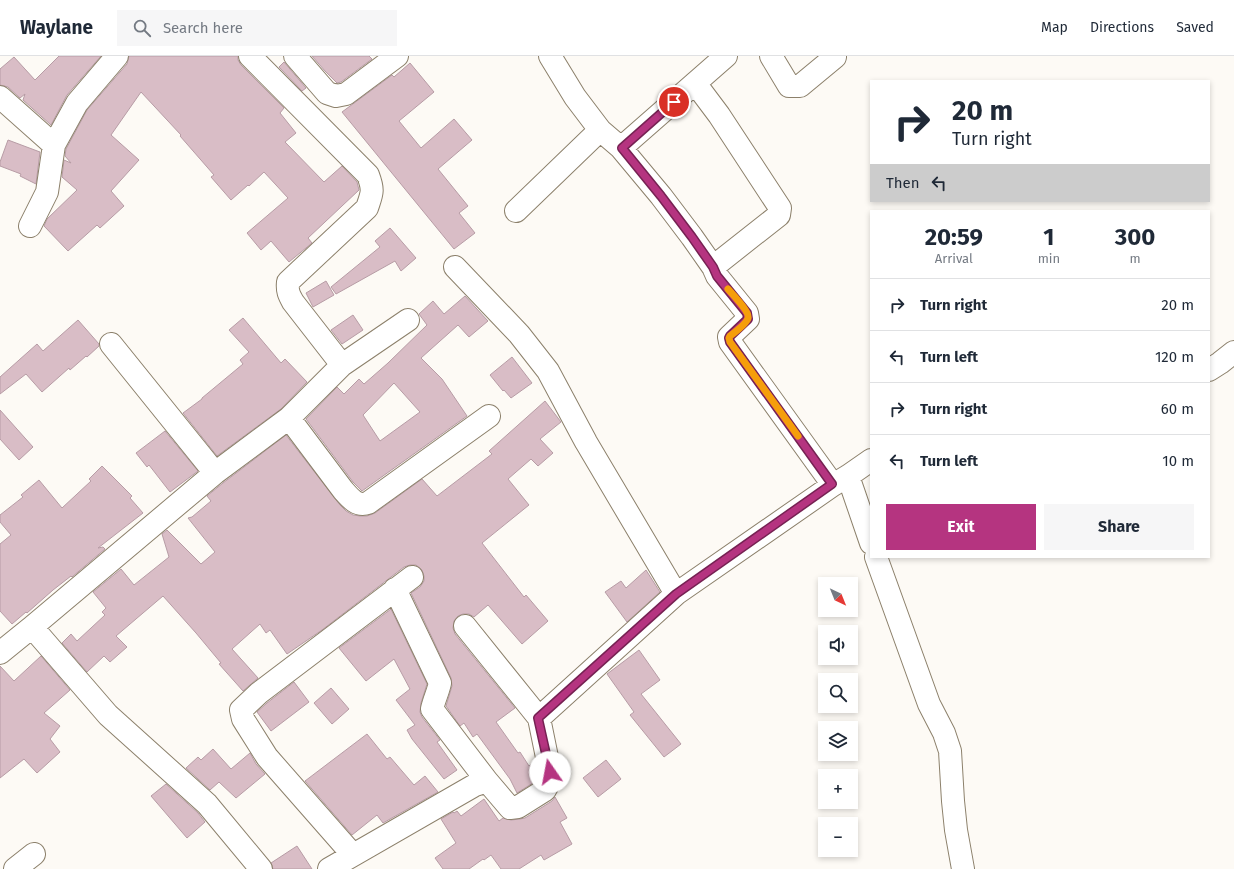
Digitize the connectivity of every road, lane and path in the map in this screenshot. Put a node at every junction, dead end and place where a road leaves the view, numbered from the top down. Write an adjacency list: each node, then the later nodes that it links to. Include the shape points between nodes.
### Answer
1 (117, 56): 12 (street, via 77,102)
2 (250, 56): 21 (street, via 368,175 372,186 372,194 366,208 288,282 288,295)
3 (397, 56): 7 (street, via 346,94 336,96 327,93)
4 (726, 56): 9 (street)
5 (771, 56): 6 (street, via 789,86 800,86)
6 (835, 56)
7 (300, 57)
8 (559, 59): 11 (street, via 562,76)
9 (695, 83): 13 (street); 17 (street, via 780,208 779,215)
10 (0, 97): 12 (street)
11 (600, 130): 13 (street); 14 (street)
12 (54, 145): 15 (street, via 47,192)
13 (622, 148): 17 (street)
14 (516, 211)
15 (30, 226)
16 (455, 267): 30 (street, via 519,334 548,371 586,442)
17 (713, 267): 27 (street, via 748,316 729,338 730,342)
18 (408, 320): 21 (street)
19 (110, 344): 26 (street)
20 (1234, 352): 22 (street)
21 (342, 365): 24 (street)
22 (1210, 369)
23 (489, 416): 24 (street, via 363,505 350,499)
24 (289, 418): 26 (street)
25 (870, 461): 27 (street)
26 (215, 473): 32 (street)
27 (840, 480): 28 (street); 30 (street)
28 (870, 541)
29 (876, 558): 41 (street, via 929,704 950,751 956,830)
30 (676, 594): 34 (street)
31 (465, 626): 34 (street)
32 (32, 627): 33 (street); 39 (street, via 108,714 207,804)
33 (0, 653)
34 (538, 718): 35 (street, via 550,772 550,781 545,790 518,807 510,808)
35 (487, 781): 37 (street, via 465,790); 37 (street, via 432,709 440,682 404,583 259,693 241,710 243,719 267,757)
36 (34, 854): 38 (street)
37 (353, 854): 40 (street)
38 (15, 869)
39 (261, 869)
40 (329, 869)
41 (963, 869)

